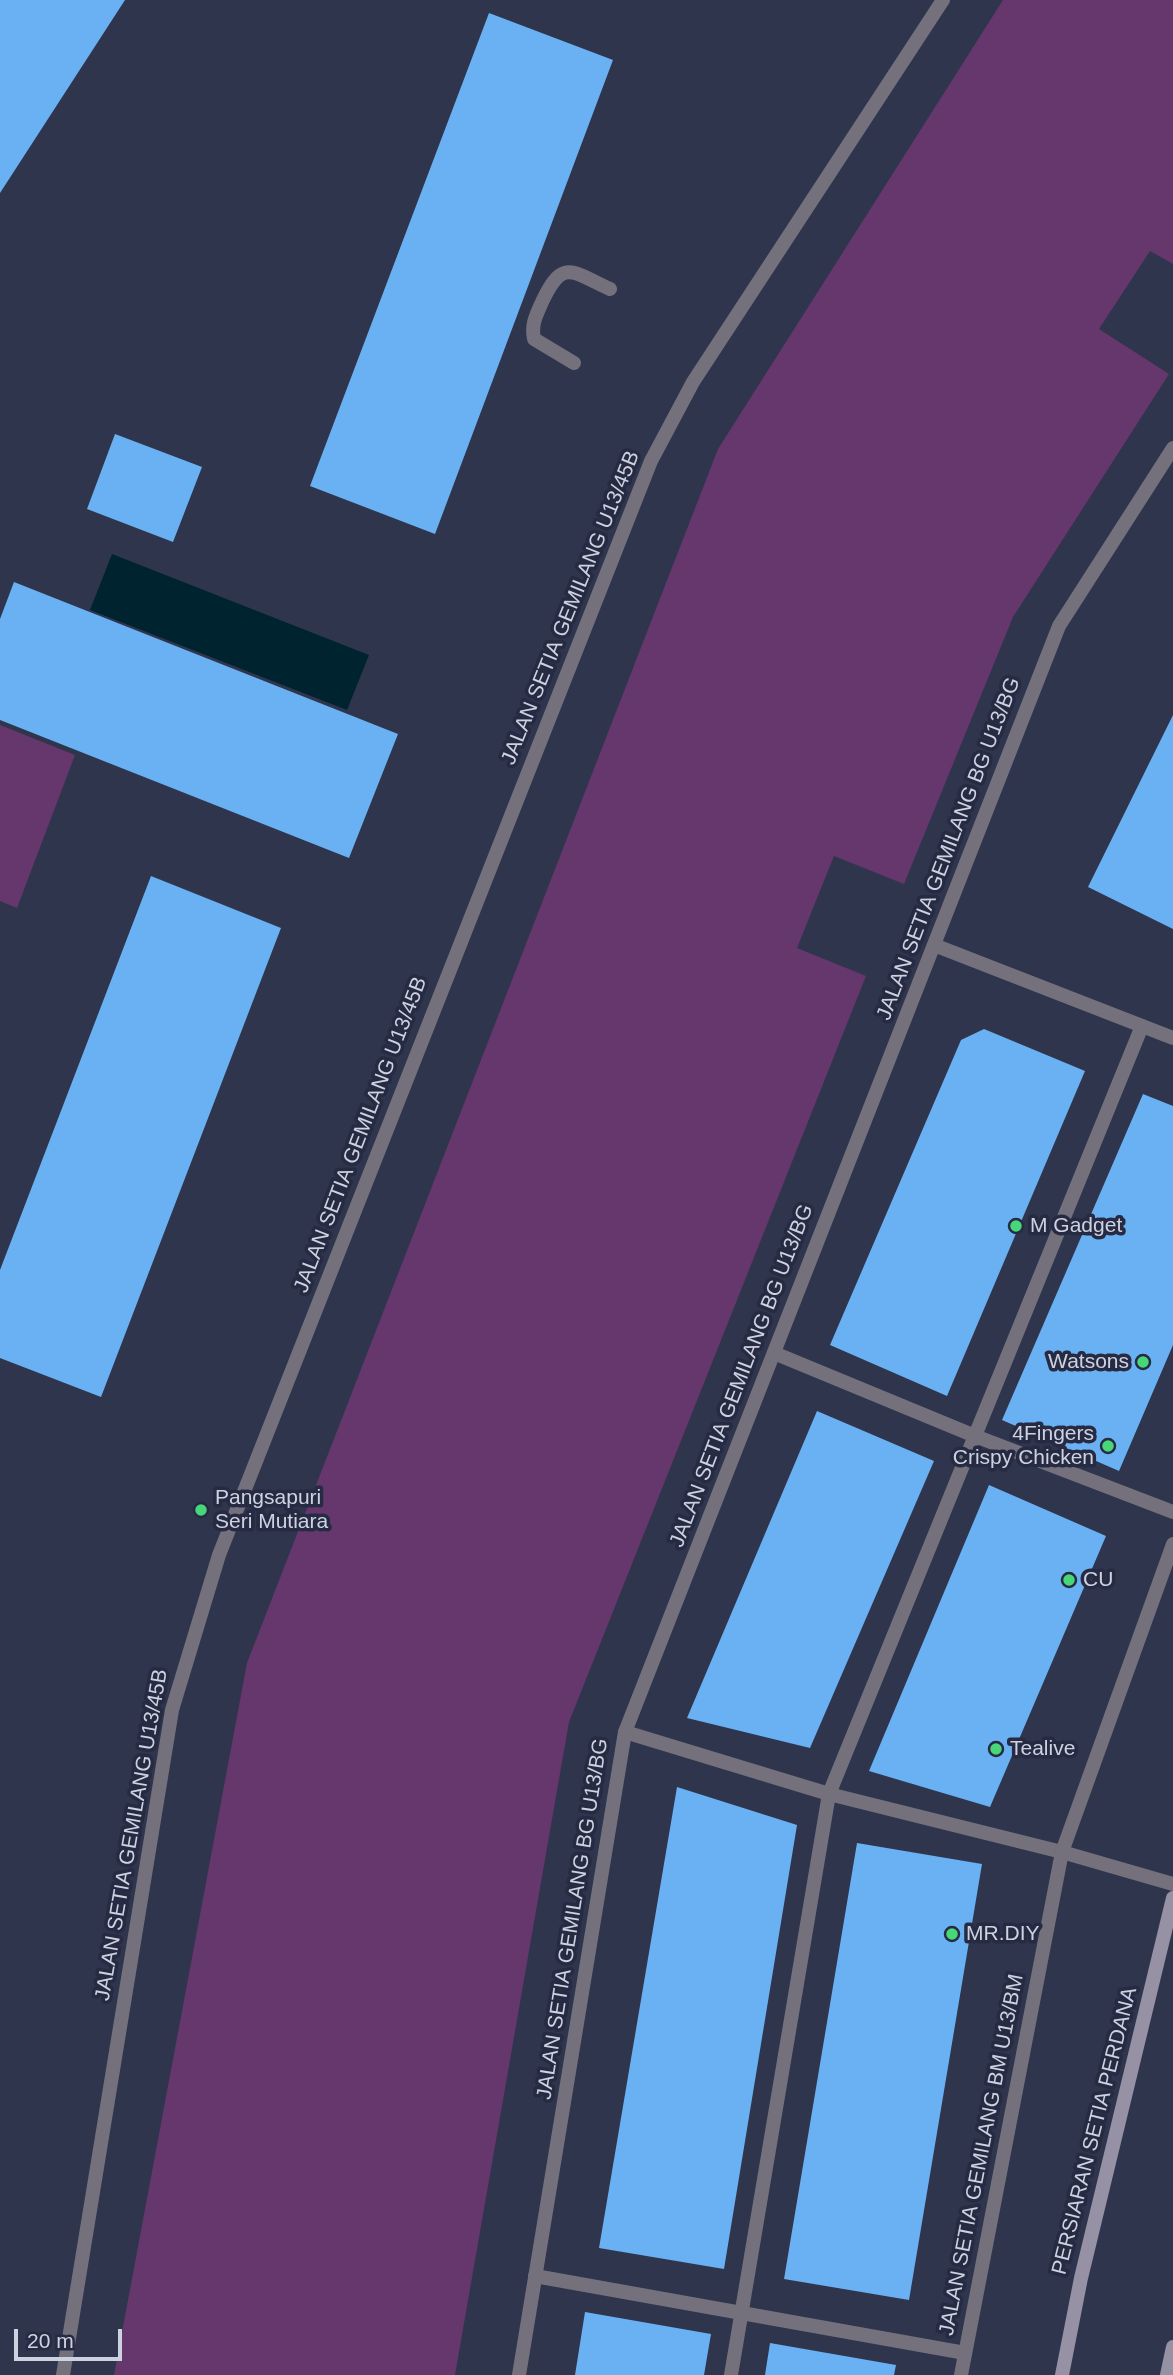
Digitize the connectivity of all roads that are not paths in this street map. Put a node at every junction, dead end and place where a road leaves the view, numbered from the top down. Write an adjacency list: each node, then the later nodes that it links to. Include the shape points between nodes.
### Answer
1 (943, 0): 21 (street, JALAN SETIA GEMILANG U13/45B, via 693,382 650,461 219,1555 172,1710)
2 (610, 289): 3 (street, via 569,272 553,279 531,326 534,339)
3 (574, 363)
4 (1173, 448): 5 (street, JALAN SETIA GEMILANG BG U13/BG, via 1059,626)
5 (934, 945): 6 (street); 8 (street, JALAN SETIA GEMILANG BG U13/BG)
6 (1142, 1026): 7 (street); 9 (street)
7 (1173, 1038)
8 (774, 1353): 9 (street); 12 (street, JALAN SETIA GEMILANG BG U13/BG)
9 (975, 1436): 10 (street); 13 (street)
10 (1173, 1512)
11 (1173, 1544): 14 (street, JALAN SETIA GEMILANG BM U13/BM)
12 (625, 1732): 13 (street); 17 (street, JALAN SETIA GEMILANG BG U13/BG)
13 (829, 1794): 14 (street); 18 (street)
14 (1062, 1852): 15 (street); 20 (street, JALAN SETIA GEMILANG BM U13/BM)
15 (1173, 1884)
16 (1173, 1898): 25 (main road, PERSIARAN SETIA PERDANA)
17 (535, 2276): 18 (street); 22 (street, JALAN SETIA GEMILANG BG U13/BG)
18 (741, 2313): 20 (street); 23 (street)
19 (1173, 2347): 26 (main road)
20 (965, 2353): 24 (street, JALAN SETIA GEMILANG BM U13/BM)
21 (63, 2375)
22 (519, 2375)
23 (730, 2375)
24 (961, 2375)
25 (1062, 2375)
26 (1167, 2375)

